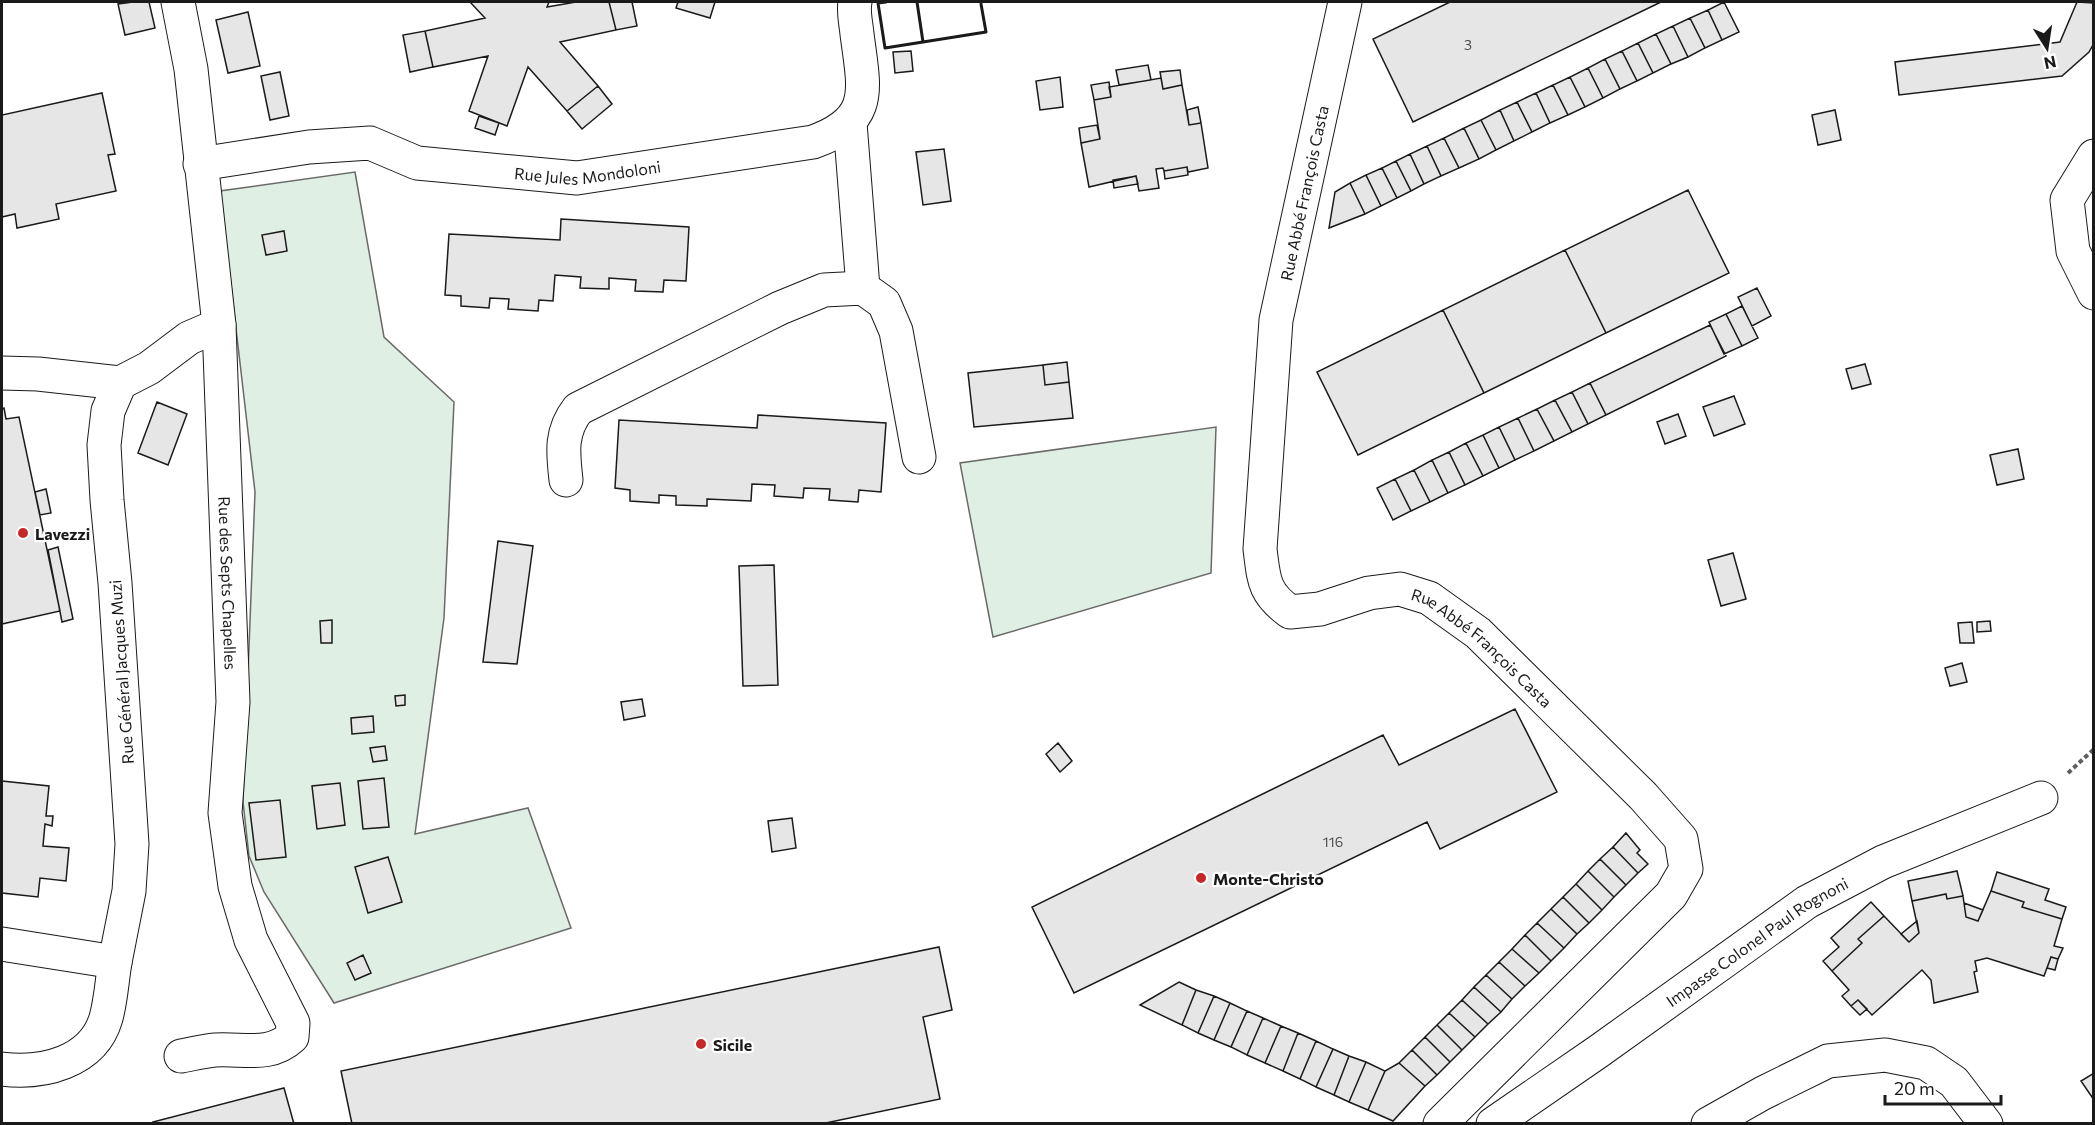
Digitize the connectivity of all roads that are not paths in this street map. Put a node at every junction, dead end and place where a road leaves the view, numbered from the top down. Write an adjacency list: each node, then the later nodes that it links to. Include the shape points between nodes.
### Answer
1 (178, 2): 6 (street, Rue des Septs Chapelles)
2 (855, 2): 4 (street, via 863,94)
3 (1345, 2): 19 (street, Rue Abbé François Casta, via 1276,320 1260,549 1264,584 1273,600 1290,612 1320,609 1369,593 1400,589 1429,598 1478,633 1643,796 1681,839 1686,869 1671,895)
4 (850, 123): 6 (street, Rue Jules Mondoloni, via 834,135 813,142 578,178 417,163 370,143 309,147); 7 (street)
5 (2094, 156): 8 (street, via 2067,200 2073,251)
6 (201, 164): 9 (street, Rue des Septs Chapelles)
7 (863, 288): 12 (street, via 884,303 896,331); 13 (street, via 824,291 780,308 578,409 567,423 562,443)
8 (2094, 293)
9 (219, 325): 11 (street, via 189,338 150,368); 17 (street, Rue des Septs Chapelles, via 233,702 225,813 235,886 252,940 293,1023 292,1037 281,1047 261,1051 214,1050)
10 (2, 373): 11 (street)
11 (120, 383): 16 (street, Rue Général Jacques Muzi, via 108,411 104,445 132,844 129,891)
12 (919, 457)
13 (566, 480)
14 (2041, 798): 21 (street, Impasse Colonel Paul Rognoni, via 1882,862 1807,902)
15 (2, 944): 16 (street)
16 (115, 962): 18 (street, Rue Général Jacques Muzi, via 106,1019 97,1038 81,1054 61,1065 21,1071)
17 (181, 1056)
18 (2, 1069)
19 (1469, 1095): 20 (street, Rue Abbé François Casta); 21 (street, via 1481,1105)
20 (1440, 1124)
21 (1492, 1124)
22 (1708, 1124): 23 (street, via 1828,1061 1885,1055 1926,1063 1954,1082)
23 (1986, 1124)

